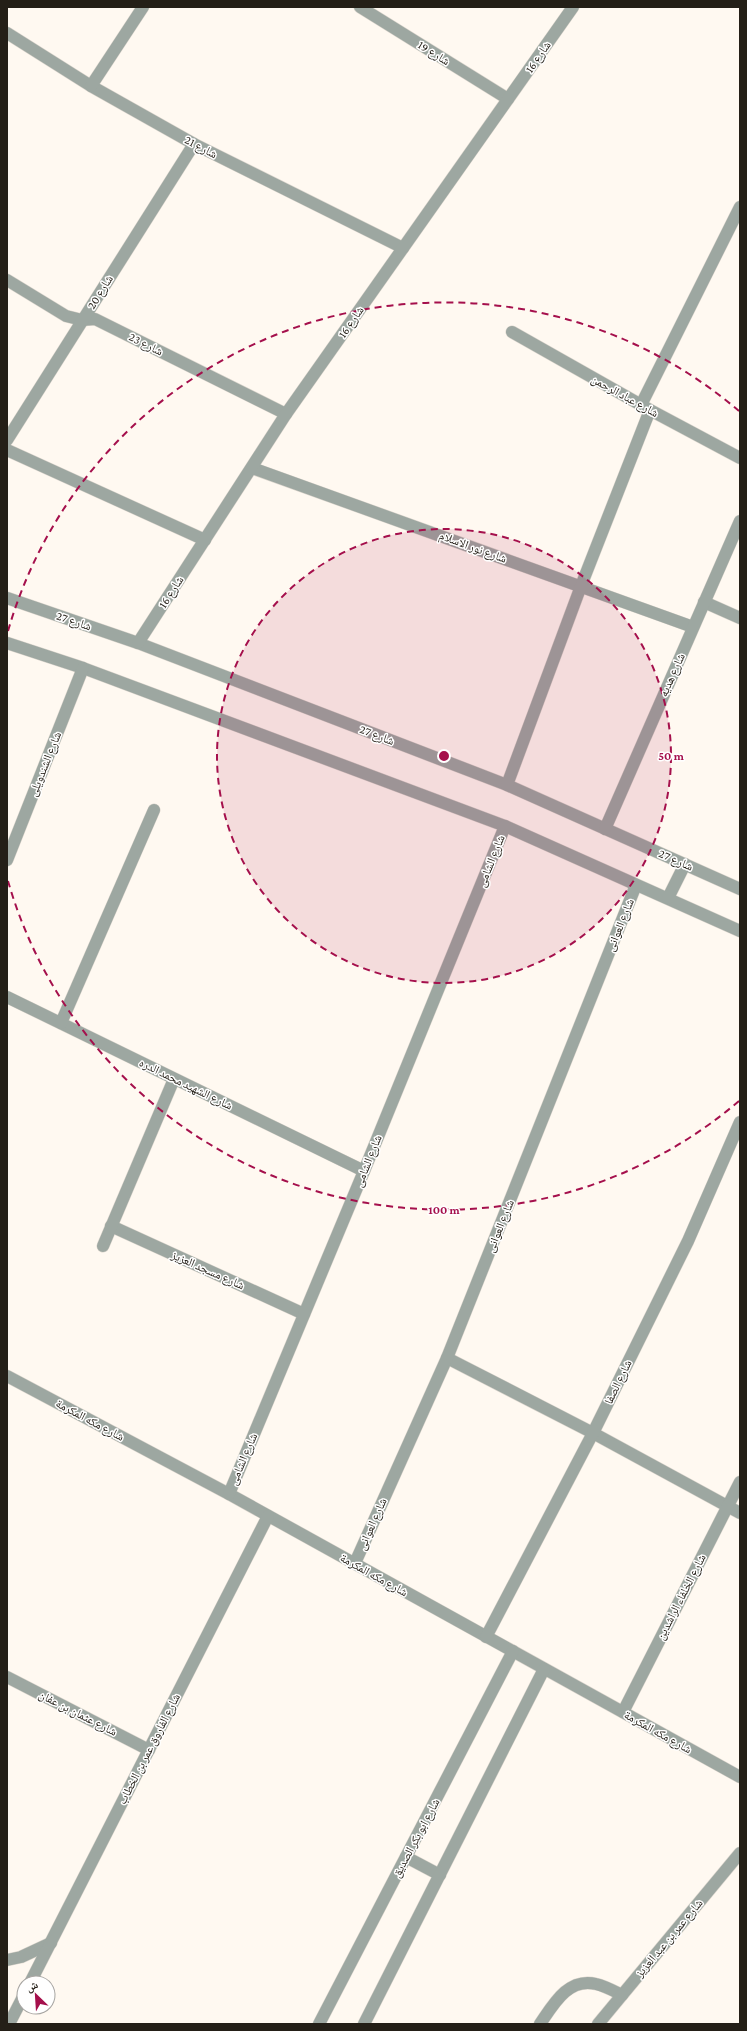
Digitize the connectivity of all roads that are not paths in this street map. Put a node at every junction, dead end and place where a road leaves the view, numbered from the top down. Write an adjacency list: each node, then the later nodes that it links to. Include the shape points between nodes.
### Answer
1 (143, 7): 5 (street)
2 (360, 7): 6 (street, شارع 19)
3 (573, 7): 6 (street, شارع 16)
4 (7, 33): 5 (street, شارع 21)
5 (91, 86): 7 (street, شارع 21)
6 (508, 99): 9 (street, شارع 16)
7 (194, 144): 9 (street, شارع 21); 11 (street, شارع 20)
8 (740, 207): 13 (street)
9 (403, 248): 14 (street, شارع 16)
10 (7, 280): 11 (street, شارع 23, via 57,312)
11 (82, 320): 14 (street, شارع 23, via 95,319 104,323); 15 (street, شارع 20)
12 (512, 332): 13 (street, شارع عباد الرحمن)
13 (645, 408): 17 (street, شارع عباد الرحمن); 21 (street)
14 (286, 414): 18 (street, شارع 16)
15 (7, 440)
16 (7, 450): 20 (street)
17 (740, 458)
18 (252, 468): 20 (street, شارع 16); 21 (street, شارع نور الاسلام)
19 (740, 521): 23 (street, شارع هديه)
20 (205, 540): 27 (street, شارع 16)
21 (581, 586): 25 (street, شارع نور الاسلام); 29 (street)
22 (7, 598): 27 (street, شارع 27)
23 (704, 602): 24 (street); 25 (street, شارع هديه)
24 (740, 618)
25 (693, 627): 32 (street, شارع هديه)
26 (7, 643): 28 (street)
27 (138, 643): 29 (street, شارع 27)
28 (83, 668): 31 (street); 33 (street, شارع الشندويلى)
29 (507, 785): 32 (street, شارع 27)
30 (154, 810): 40 (street)
31 (505, 826): 35 (street); 43 (street, شارع الشامى)
32 (605, 828): 34 (street, شارع 27)
33 (7, 860)
34 (685, 864): 36 (street, شارع 27); 37 (street)
35 (636, 885): 37 (street); 47 (street, شارع العوانى)
36 (740, 889)
37 (668, 898): 38 (street)
38 (740, 931)
39 (7, 997): 40 (street, شارع الشهيد محمد الدره)
40 (61, 1023): 41 (street, شارع الشهيد محمد الدره)
41 (174, 1079): 43 (street, شارع الشهيد محمد الدره); 44 (street)
42 (740, 1122): 49 (street, شارع الصفا, via 688,1241)
43 (364, 1171): 46 (street, شارع الشامى)
44 (111, 1226): 45 (street); 46 (street, شارع مسجد العزيز)
45 (103, 1246)
46 (304, 1314): 51 (street, شارع الشامى)
47 (447, 1358): 49 (street); 55 (street, شارع العوانى)
48 (7, 1376): 51 (street, شارع مكه المكرمة)
49 (593, 1433): 52 (street); 56 (street, شارع الصفا)
50 (740, 1482): 52 (street, شارع الخلفاء الراشدين)
51 (229, 1494): 54 (street, شارع مكه المكرمة)
52 (728, 1506): 53 (street); 60 (street, شارع الخلفاء الراشدين)
53 (740, 1513)
54 (268, 1516): 55 (street, شارع مكه المكرمة); 61 (street, شارع الفاروق عمر بن الخطاب)
55 (354, 1563): 56 (street, شارع مكه المكرمة)
56 (486, 1636): 57 (street, شارع مكه المكرمة)
57 (513, 1652): 58 (street, شارع مكه المكرمة); 64 (street, شارع ابو بكر الصديق)
58 (544, 1669): 60 (street, شارع مكه المكرمة); 65 (street)
59 (7, 1677): 61 (street, شارع عثمان بن عفان)
60 (623, 1712): 62 (street, شارع مكه المكرمة)
61 (149, 1750): 66 (street, شارع الفاروق عمر بن الخطاب)
62 (740, 1777)
63 (740, 1853): 69 (street, شارع عمر بن عبد العزيز)
64 (406, 1858): 65 (street); 72 (street, شارع ابو بكر الصديق)
65 (440, 1875): 73 (street)
66 (51, 1943): 67 (street, via 21,1957); 68 (street, شارع الفاروق عمر بن الخطاب)
67 (7, 1960)
68 (34, 1975)
69 (622, 1995): 74 (street, via 596,1984 583,1983 571,1987 560,1994); 75 (street, شارع عمر بن عبد العزيز)
70 (16, 2010): 71 (street)
71 (9, 2024)
72 (319, 2024)
73 (364, 2024)
74 (540, 2024)
75 (598, 2024)

